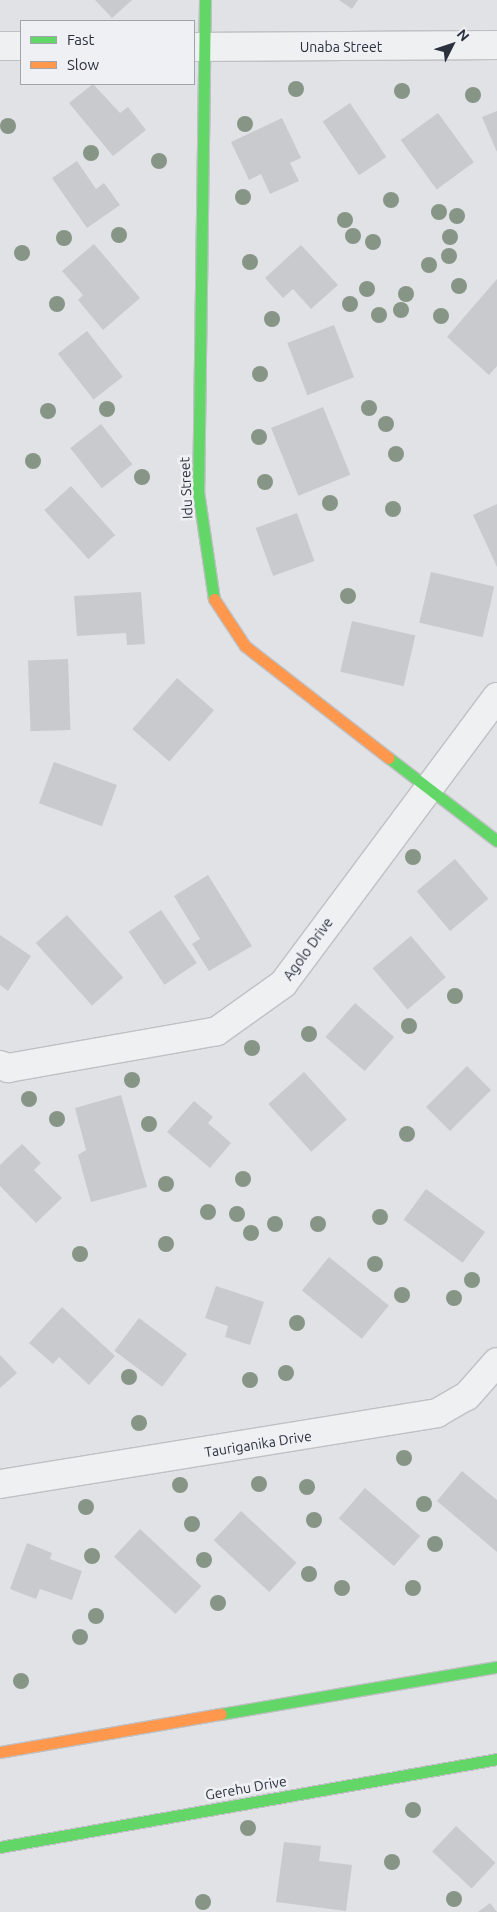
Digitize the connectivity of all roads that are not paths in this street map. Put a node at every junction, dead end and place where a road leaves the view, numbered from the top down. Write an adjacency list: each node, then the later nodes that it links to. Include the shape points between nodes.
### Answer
1 (205, 0): 4 (street, Idu Street)
2 (0, 46): 3 (street)
3 (20, 46)
4 (199, 47): 5 (street, Unaba Street); 7 (street, Idu Street, via 198,491 213,597 245,646)
5 (493, 47)
6 (497, 697): 7 (street, Agolo Drive)
7 (426, 786): 8 (street, Idu Street); 9 (street, Agolo Drive, via 283,984 217,1031 8,1068)
8 (497, 841)
9 (0, 1065)
10 (497, 1362): 11 (street, Tauriganika Drive, via 467,1396 428,1415)
11 (0, 1484)
12 (497, 1667): 13 (street)
13 (0, 1752)
14 (497, 1759): 15 (street, Gerehu Drive)
15 (0, 1847)

